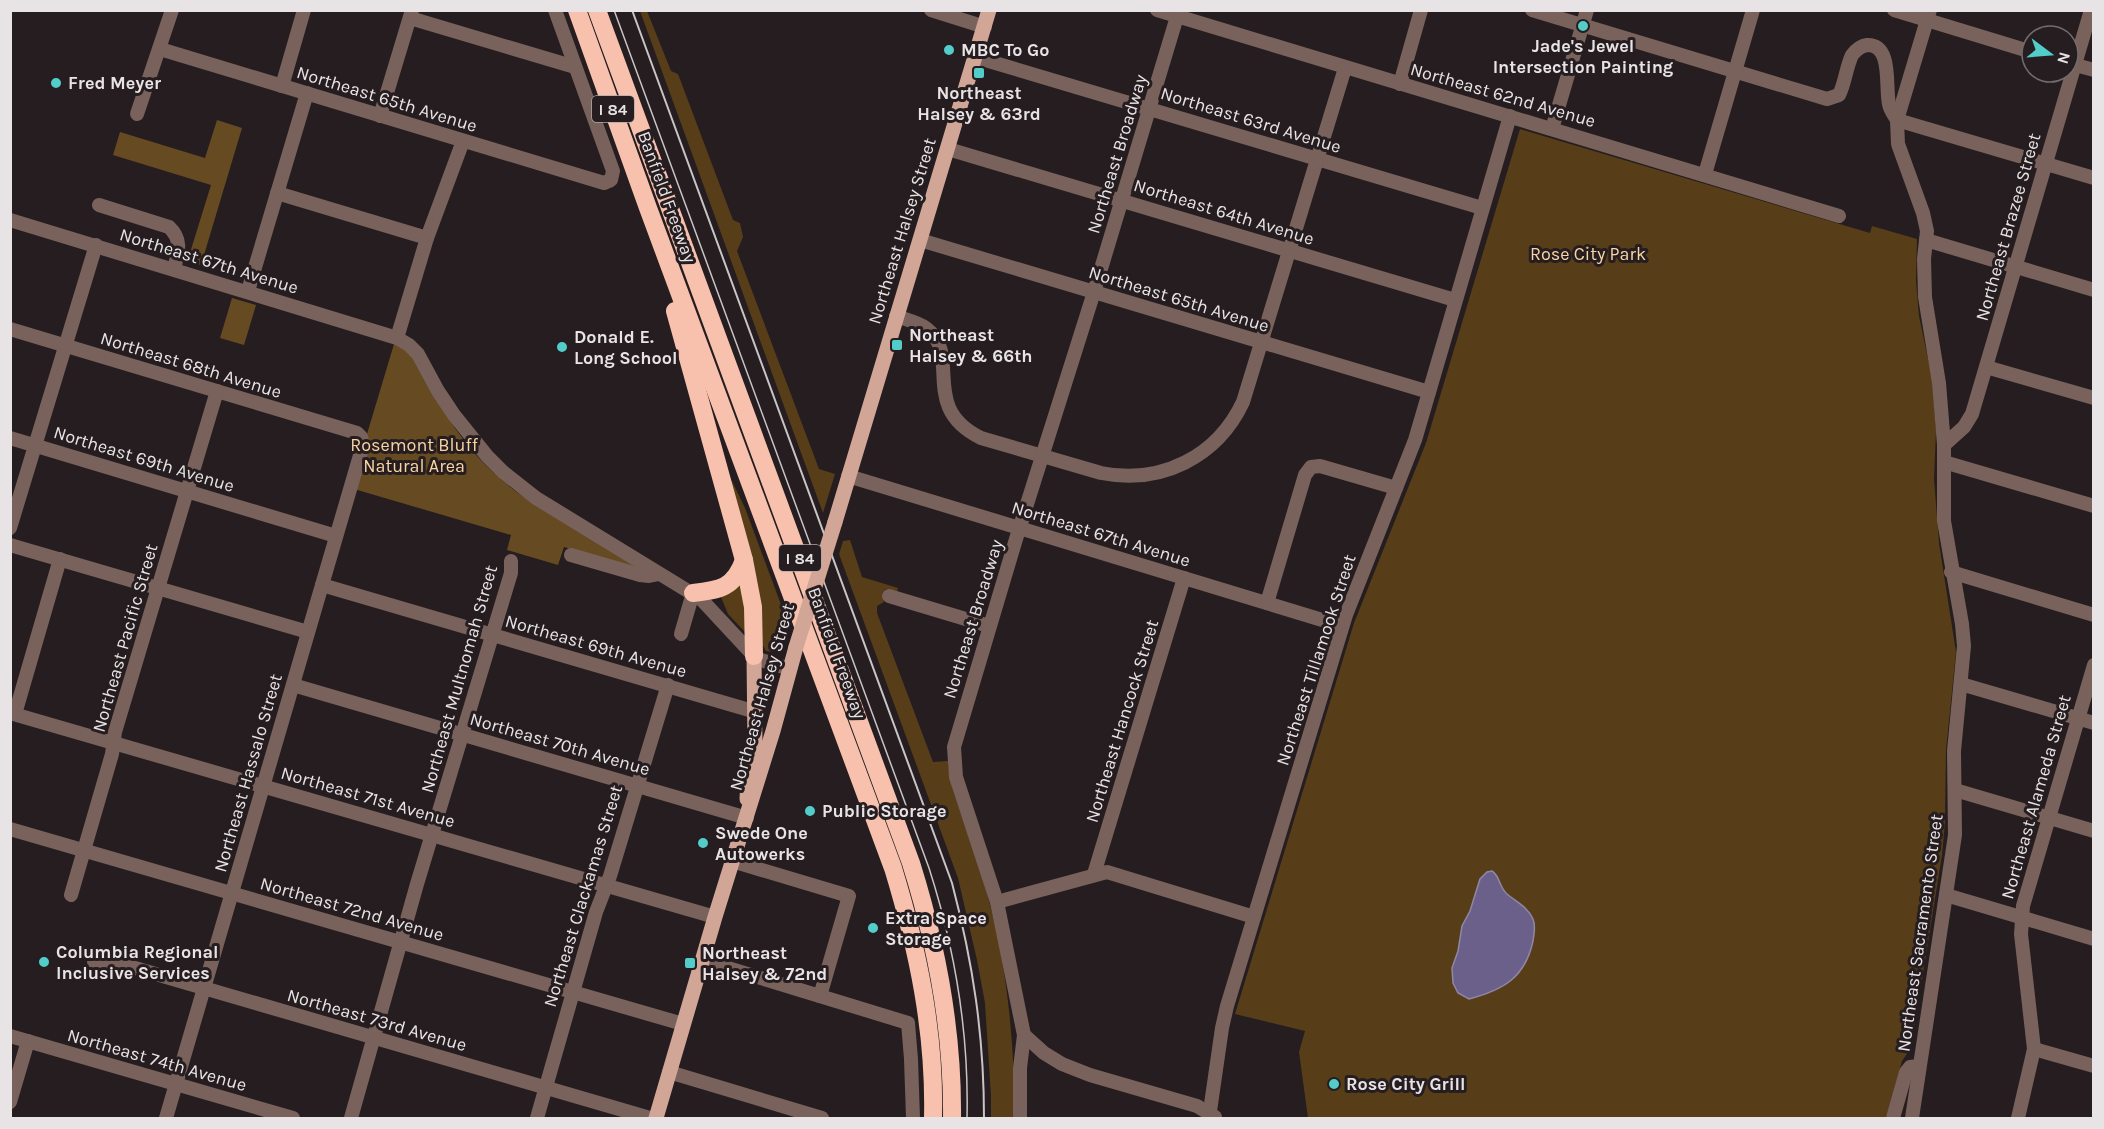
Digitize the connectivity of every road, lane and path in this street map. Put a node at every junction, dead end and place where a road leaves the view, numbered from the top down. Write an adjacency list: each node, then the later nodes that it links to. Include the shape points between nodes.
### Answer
1 (172, 10): 22 (street)
2 (304, 10): 31 (street)
3 (555, 10): 24 (street)
4 (578, 10): 48 (highway, Banfield Freeway / I 84)
5 (597, 10): 164 (highway, Banfield Freeway / I 84, via 911,863 942,988 950,1052)
6 (931, 10): 19 (street)
7 (989, 10): 19 (main road, Northeast Halsey Street)
8 (1157, 10): 16 (street, Northeast 62nd Avenue)
9 (1421, 10): 28 (street)
10 (1532, 10): 18 (street)
11 (1587, 10): 18 (street)
12 (1753, 10): 26 (street)
13 (1894, 10): 17 (street)
14 (2091, 10): 20 (street, Northeast Brazee Street)
15 (411, 14): 24 (street); 35 (street)
16 (1178, 14): 25 (street, Northeast 62nd Avenue); 33 (street, Northeast Broadway)
17 (1929, 16): 21 (street); 30 (street, Northeast Sacramento Street)
18 (1583, 26): 26 (street); 38 (street)
19 (984, 27): 23 (main road, Northeast Halsey Street)
20 (2080, 40)
21 (2020, 48)
22 (160, 49): 31 (street, Northeast 65th Avenue); 34 (street)
23 (975, 57): 33 (street, Northeast 63rd Avenue); 40 (main road, Northeast Halsey Street)
24 (575, 67): 39 (street, Northeast 65th Avenue, via 614,171 611,180 604,183)
25 (1345, 68): 28 (street, Northeast 62nd Avenue); 41 (street)
26 (1735, 72): 27 (street, via 1831,99 1842,90 1854,52 1869,45 1883,53); 43 (street)
27 (1886, 78): 30 (street); 37 (street, via 1889,107)
28 (1400, 84): 36 (street, Northeast 62nd Avenue)
29 (2066, 84): 42 (street, Northeast Brazee Street)
30 (1908, 85): 37 (street, Northeast Sacramento Street)
31 (282, 86): 32 (street, Northeast 65th Avenue)
32 (307, 93): 35 (street, Northeast 65th Avenue); 45 (street)
33 (1149, 109): 41 (street, Northeast 63rd Avenue); 46 (street, Northeast Broadway)
34 (138, 114)
35 (380, 116): 39 (street, Northeast 65th Avenue)
36 (1510, 116): 38 (street, Northeast 62nd Avenue); 49 (street, Northeast Tillamook Street)
37 (1898, 120): 42 (street); 54 (street, Northeast Sacramento Street, via 1898,144 1923,213)
38 (1552, 129): 43 (street, Northeast 62nd Avenue)
39 (463, 141): 52 (street)
40 (948, 149): 46 (street, Northeast 64th Avenue); 53 (main road, Northeast Halsey Street)
41 (1317, 159): 49 (street, Northeast 63rd Avenue); 56 (street)
42 (2045, 164): 44 (street); 57 (street, Northeast Brazee Street)
43 (1705, 174): 50 (street, Northeast 62nd Avenue)
44 (2094, 178)
45 (277, 193): 52 (street); 60 (street)
46 (1122, 201): 56 (street, Northeast 64th Avenue); 61 (street, Northeast Broadway)
47 (99, 205): 58 (street, via 169,227 178,242)
48 (648, 208): 88 (highway, via 655,246); 163 (highway, Banfield Freeway / I 84, via 893,868 924,992 932,1053)
49 (1482, 208): 62 (street, Northeast Tillamook Street)
50 (1839, 216)
51 (10, 220): 55 (street, Northeast 67th Avenue)
52 (427, 238): 65 (street)
53 (920, 240): 61 (street, Northeast 65th Avenue); 63 (main road, Northeast Halsey Street)
54 (1926, 240): 57 (street); 75 (street, Northeast Sacramento Street, via 1925,297)
55 (96, 245): 58 (street, Northeast 67th Avenue); 67 (street)
56 (1290, 250): 62 (street, Northeast 64th Avenue); 66 (street)
57 (2014, 267): 59 (street); 68 (street, Northeast Brazee Street)
58 (174, 269): 60 (street, Northeast 67th Avenue)
59 (2094, 290)
60 (248, 291): 65 (street, Northeast 67th Avenue)
61 (1094, 292): 66 (street, Northeast 65th Avenue); 76 (street, Northeast Broadway)
62 (1455, 300): 70 (street, Northeast Tillamook Street)
63 (896, 316): 76 (street, via 922,326 939,343 944,396 958,423 981,438); 78 (main road, Northeast Halsey Street)
64 (10, 329): 67 (street, Northeast 68th Avenue)
65 (397, 338): 91 (street, via 418,354 454,415 503,472 536,498)
66 (1262, 342): 70 (street, Northeast 65th Avenue); 76 (street, via 1248,391 1232,423 1187,463 1156,474 1126,476)
67 (66, 346): 69 (street, Northeast 68th Avenue); 74 (street)
68 (1986, 366): 71 (street); 75 (street, Northeast Brazee Street, via 1972,414)
69 (217, 392): 72 (street, Northeast 68th Avenue); 80 (street, Northeast Pacific Street)
70 (1429, 392): 79 (street, Northeast Tillamook Street)
71 (2094, 398)
72 (361, 437): 84 (street, Northeast Hassalo Street, via 363,445)
73 (10, 438): 74 (street, Northeast 69th Avenue)
74 (35, 445): 80 (street, Northeast 69th Avenue); 82 (street)
75 (1944, 445): 77 (street, Northeast Sacramento Street)
76 (1042, 456): 83 (street, Northeast Broadway)
77 (1944, 462): 81 (street); 90 (street, Northeast Sacramento Street, via 1944,521)
78 (848, 476): 83 (street, Northeast 67th Avenue); 106 (main road, Northeast Halsey Street, bridge)
79 (1396, 488): 97 (street, via 1320,466 1311,467 1305,475); 100 (street, Northeast Tillamook Street)
80 (187, 490): 84 (street, Northeast 69th Avenue); 94 (street, Northeast Pacific Street)
81 (2094, 506)
82 (10, 528)
83 (1019, 528): 92 (street, Northeast 67th Avenue); 99 (street, Northeast Broadway)
84 (336, 536): 93 (street, Northeast Hassalo Street)
85 (10, 545): 87 (street)
86 (571, 555): 91 (street, via 639,575)
87 (60, 559): 94 (street); 111 (street)
88 (744, 560): 95 (highway, via 733,581 719,589); 104 (highway, via 753,607)
89 (511, 561): 102 (street, Northeast Multnomah Street)
90 (1952, 572): 98 (street); 107 (street, Northeast Sacramento Street, via 1963,634)
91 (659, 574): 95 (street)
92 (1184, 578): 97 (street, Northeast 67th Avenue); 126 (street, Northeast Hancock Street)
93 (322, 585): 101 (street, Northeast Hassalo Street); 102 (street, Northeast 69th Avenue)
94 (157, 587): 101 (street); 115 (street, Northeast Pacific Street)
95 (693, 593): 103 (street); 104 (street)
96 (889, 596): 99 (street)
97 (1267, 603): 100 (street, Northeast 67th Avenue)
98 (2094, 615)
99 (989, 626): 131 (street, Northeast Broadway, via 954,757 958,783)
100 (1342, 626): 133 (street, Northeast Tillamook Street)
101 (308, 632): 108 (street, Northeast Hassalo Street)
102 (493, 634): 109 (street, Northeast 69th Avenue); 114 (street, Northeast Multnomah Street)
103 (681, 634)
104 (754, 656): 106 (street); 110 (main road)
105 (2094, 665): 112 (street, Northeast Alameda Street)
106 (790, 669): 120 (main road, Northeast Halsey Street)
107 (1961, 684): 112 (street); 118 (street, Northeast Sacramento Street)
108 (293, 685): 114 (street, Northeast 70th Avenue); 117 (street, Northeast Hassalo Street)
109 (668, 685): 110 (street, Northeast 69th Avenue); 116 (street, Northeast Clackamas Street)
110 (756, 712): 120 (main road)
111 (13, 713): 115 (street, Northeast 71st Avenue)
112 (2078, 718): 113 (street); 119 (street, Northeast Alameda Street)
113 (2094, 723)
114 (464, 734): 116 (street, Northeast 70th Avenue); 123 (street, Northeast Multnomah Street)
115 (113, 742): 117 (street, Northeast 71st Avenue); 124 (street, Northeast Pacific Street)
116 (636, 785): 120 (street, Northeast 70th Avenue); 127 (street, Northeast Clackamas Street)
117 (263, 786): 123 (street, Northeast 71st Avenue); 128 (street, Northeast Hassalo Street)
118 (1954, 790): 119 (street); 130 (street, Northeast Sacramento Street, via 1954,835)
119 (2048, 817): 122 (street); 134 (street, Northeast Alameda Street)
120 (747, 818): 125 (main road, Northeast Halsey Street)
121 (10, 829): 124 (street, Northeast 72nd Avenue)
122 (2094, 831)
123 (432, 835): 127 (street, Northeast 71st Avenue); 136 (street, Northeast Multnomah Street)
124 (84, 850): 128 (street, Northeast 72nd Avenue); 129 (street, Northeast Pacific Street)
125 (732, 861): 132 (main road, Northeast Halsey Street); 141 (street, via 849,896)
126 (1094, 874): 131 (street); 133 (street, via 1107,872)
127 (606, 885): 132 (street, Northeast 71st Avenue); 140 (street, Northeast Clackamas Street)
128 (231, 893): 136 (street, Northeast 72nd Avenue); 139 (street, Northeast Hassalo Street)
129 (71, 895)
130 (1946, 895): 134 (street); 148 (street, Northeast Sacramento Street)
131 (997, 902): 143 (street, Northeast Broadway)
132 (715, 917): 137 (main road, Northeast Halsey Street)
133 (1254, 917): 154 (street, Northeast Tillamook Street, via 1224,1019)
134 (2021, 917): 135 (street); 147 (street, Northeast Alameda Street)
135 (2094, 939)
136 (400, 942): 140 (street, Northeast 72nd Avenue); 145 (street, Northeast Multnomah Street)
137 (702, 960): 141 (street); 142 (main road, Northeast Halsey Street)
138 (93, 962): 139 (street, Northeast 73rd Avenue, via 111,962)
139 (204, 989): 145 (street, Northeast 73rd Avenue); 151 (street, Northeast Hassalo Street)
140 (572, 992): 142 (street, Northeast 72nd Avenue); 152 (street, Northeast Clackamas Street)
141 (820, 996): 162 (street, via 908,1023)
142 (683, 1024): 150 (main road, Northeast Halsey Street)
143 (1024, 1035): 154 (street, via 1062,1064 1197,1106); 165 (street, Northeast Broadway)
144 (10, 1036): 146 (street, Northeast 74th Avenue)
145 (374, 1038): 152 (street, Northeast 73rd Avenue); 157 (street, Northeast Multnomah Street)
146 (28, 1041): 151 (street, Northeast 74th Avenue); 153 (street)
147 (2034, 1049): 149 (street); 168 (street, Northeast Alameda Street)
148 (1919, 1066): 166 (street, via 1906,1072); 167 (street, Northeast Sacramento Street)
149 (2094, 1066)
150 (669, 1072): 160 (main road, Northeast Halsey Street); 161 (street)
151 (176, 1084): 155 (street, Northeast Hassalo Street); 156 (street, Northeast 74th Avenue)
152 (546, 1088): 158 (street, Northeast Clackamas Street); 159 (street, Northeast 73rd Avenue)
153 (10, 1102)
154 (1212, 1117)
155 (166, 1119)
156 (292, 1119)
157 (351, 1119)
158 (537, 1119)
159 (650, 1119)
160 (656, 1119)
161 (822, 1119)
162 (913, 1119)
163 (933, 1119)
164 (952, 1119)
165 (1020, 1119)
166 (1893, 1119)
167 (1912, 1119)
168 (2018, 1119)

